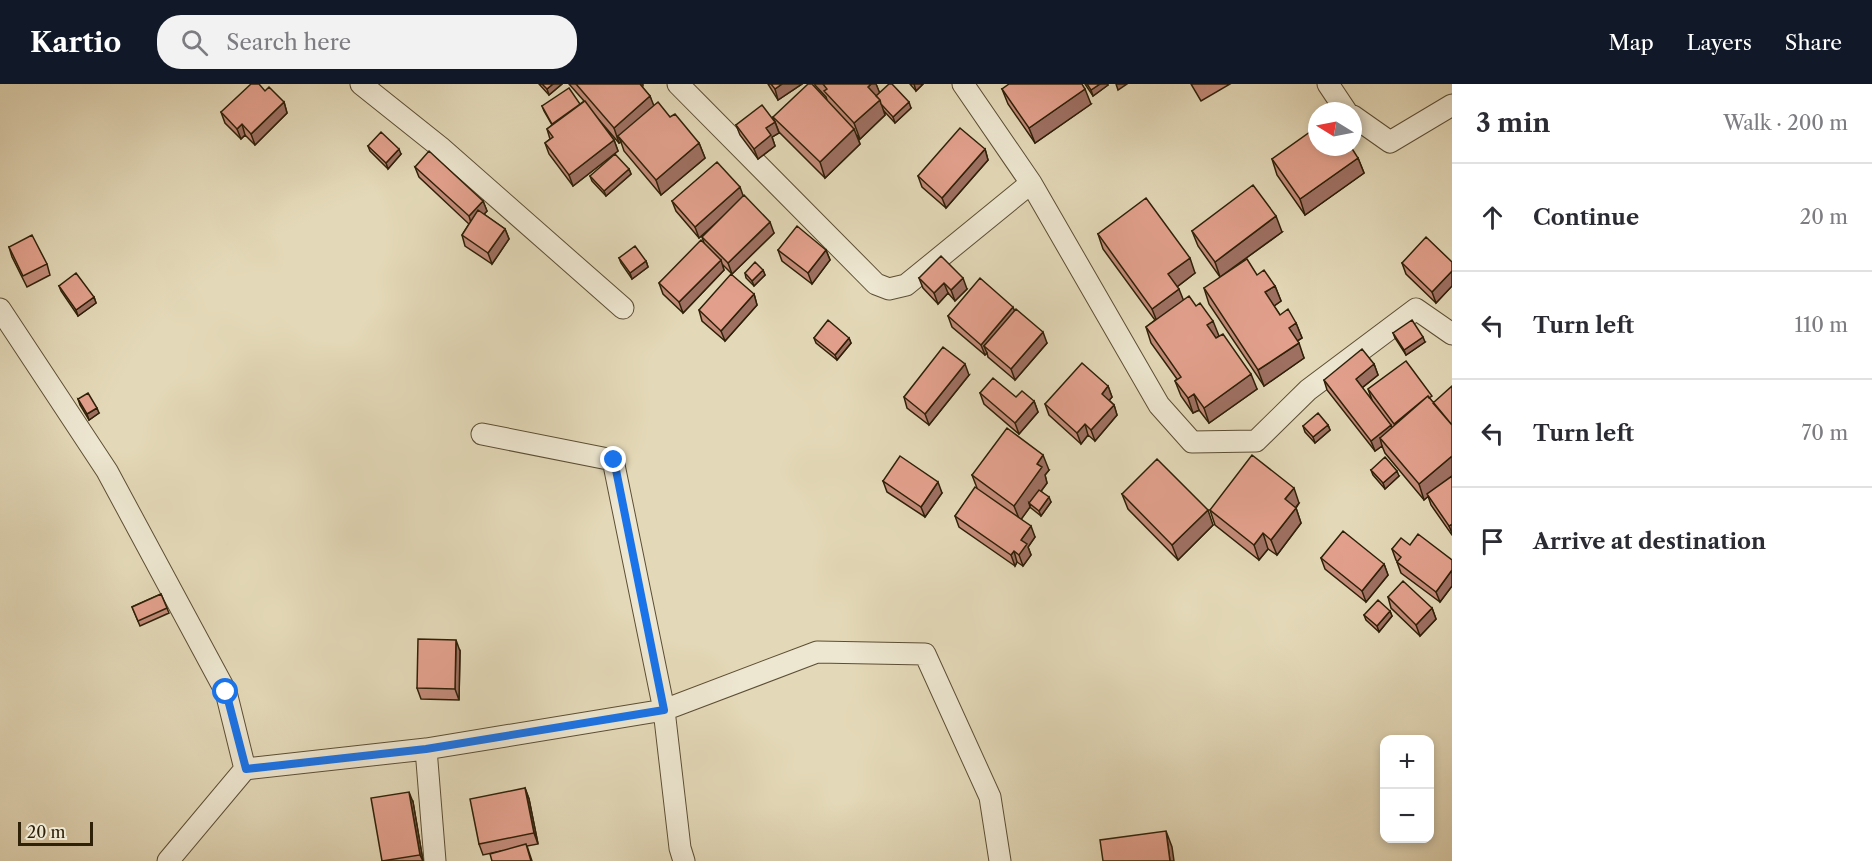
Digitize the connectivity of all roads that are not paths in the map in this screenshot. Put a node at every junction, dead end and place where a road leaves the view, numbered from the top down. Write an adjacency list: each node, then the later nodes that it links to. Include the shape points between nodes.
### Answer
1 (361, 84): 9 (street, via 440,147)
2 (678, 84): 8 (street, via 876,284 889,289 906,285)
3 (963, 84): 8 (street)
4 (1328, 84): 5 (street)
5 (1340, 102)
6 (1452, 105): 7 (street, via 1390,142)
7 (1362, 122)
8 (1031, 183): 11 (street, via 1159,405 1192,442 1256,441 1308,390 1416,309)
9 (622, 308)
10 (0, 309): 15 (street, via 107,471 226,692)
11 (1452, 334)
12 (482, 434): 13 (street, via 614,460)
13 (664, 710): 14 (street); 18 (street); 19 (street, via 817,652 925,654 990,797)
14 (426, 749): 15 (street); 17 (street)
15 (246, 769): 16 (street)
16 (168, 861)
17 (435, 861)
18 (684, 861)
19 (1000, 861)

